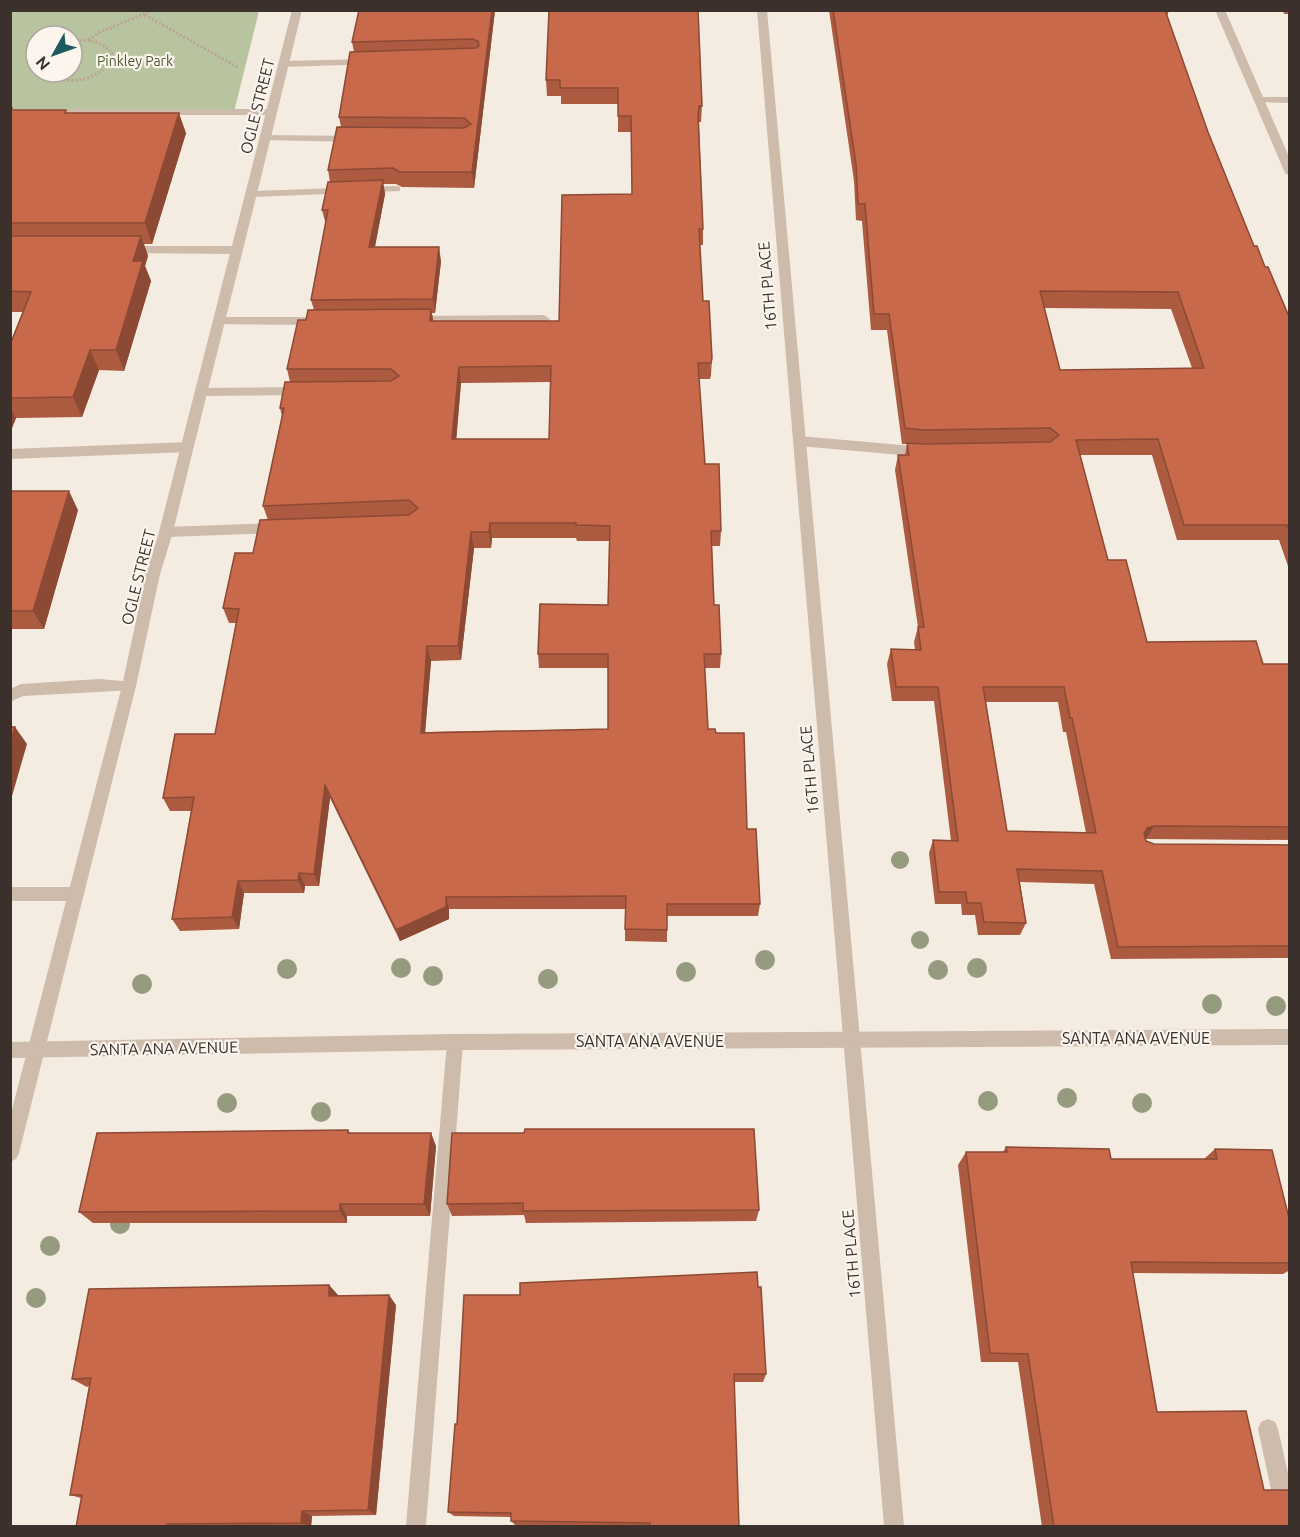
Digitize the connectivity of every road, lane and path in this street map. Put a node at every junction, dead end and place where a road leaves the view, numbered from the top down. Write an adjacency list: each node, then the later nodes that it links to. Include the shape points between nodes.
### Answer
1 (153, 10): 5 (path)
2 (297, 10): 9 (street, OGLE STREET)
3 (762, 10): 29 (street, 16TH PLACE)
4 (1220, 10): 12 (street)
5 (145, 15): 7 (path); 10 (path)
6 (84, 40): 7 (path)
7 (89, 40): 11 (path, via 102,43 111,51 112,59 106,68)
8 (379, 62): 9 (street)
9 (284, 64): 15 (street, OGLE STREET)
10 (239, 68)
11 (84, 79)
12 (1259, 100): 13 (street); 18 (street)
13 (1290, 100)
14 (10, 112): 15 (street)
15 (272, 112): 16 (street, OGLE STREET)
16 (266, 138): 17 (street); 20 (street, OGLE STREET)
17 (372, 139)
18 (1290, 173)
19 (396, 189): 20 (street)
20 (252, 194): 22 (street, OGLE STREET)
21 (117, 250): 22 (street)
22 (235, 250): 25 (street, OGLE STREET)
23 (393, 320): 24 (street)
24 (544, 320)
25 (220, 321): 26 (street); 28 (street, OGLE STREET)
26 (324, 321)
27 (322, 391): 28 (street)
28 (202, 392): 30 (street, OGLE STREET)
29 (798, 441): 31 (street); 40 (street, 16TH PLACE)
30 (188, 447): 32 (street); 34 (street, OGLE STREET)
31 (943, 452)
32 (10, 454)
33 (295, 527): 34 (street)
34 (166, 532): 35 (street, OGLE STREET)
35 (129, 686): 36 (street, via 21,690); 38 (street, OGLE STREET)
36 (10, 696)
37 (10, 894): 38 (street)
38 (76, 894): 43 (street, OGLE STREET)
39 (1290, 1037): 40 (street, SANTA ANA AVENUE)
40 (850, 1040): 41 (street, SANTA ANA AVENUE); 47 (street, 16TH PLACE)
41 (454, 1042): 43 (street, SANTA ANA AVENUE); 46 (street)
42 (10, 1050): 43 (street, SANTA ANA AVENUE)
43 (36, 1050): 44 (street, OGLE STREET)
44 (10, 1153)
45 (1268, 1429): 48 (street)
46 (416, 1527)
47 (894, 1527)
48 (1289, 1527)

